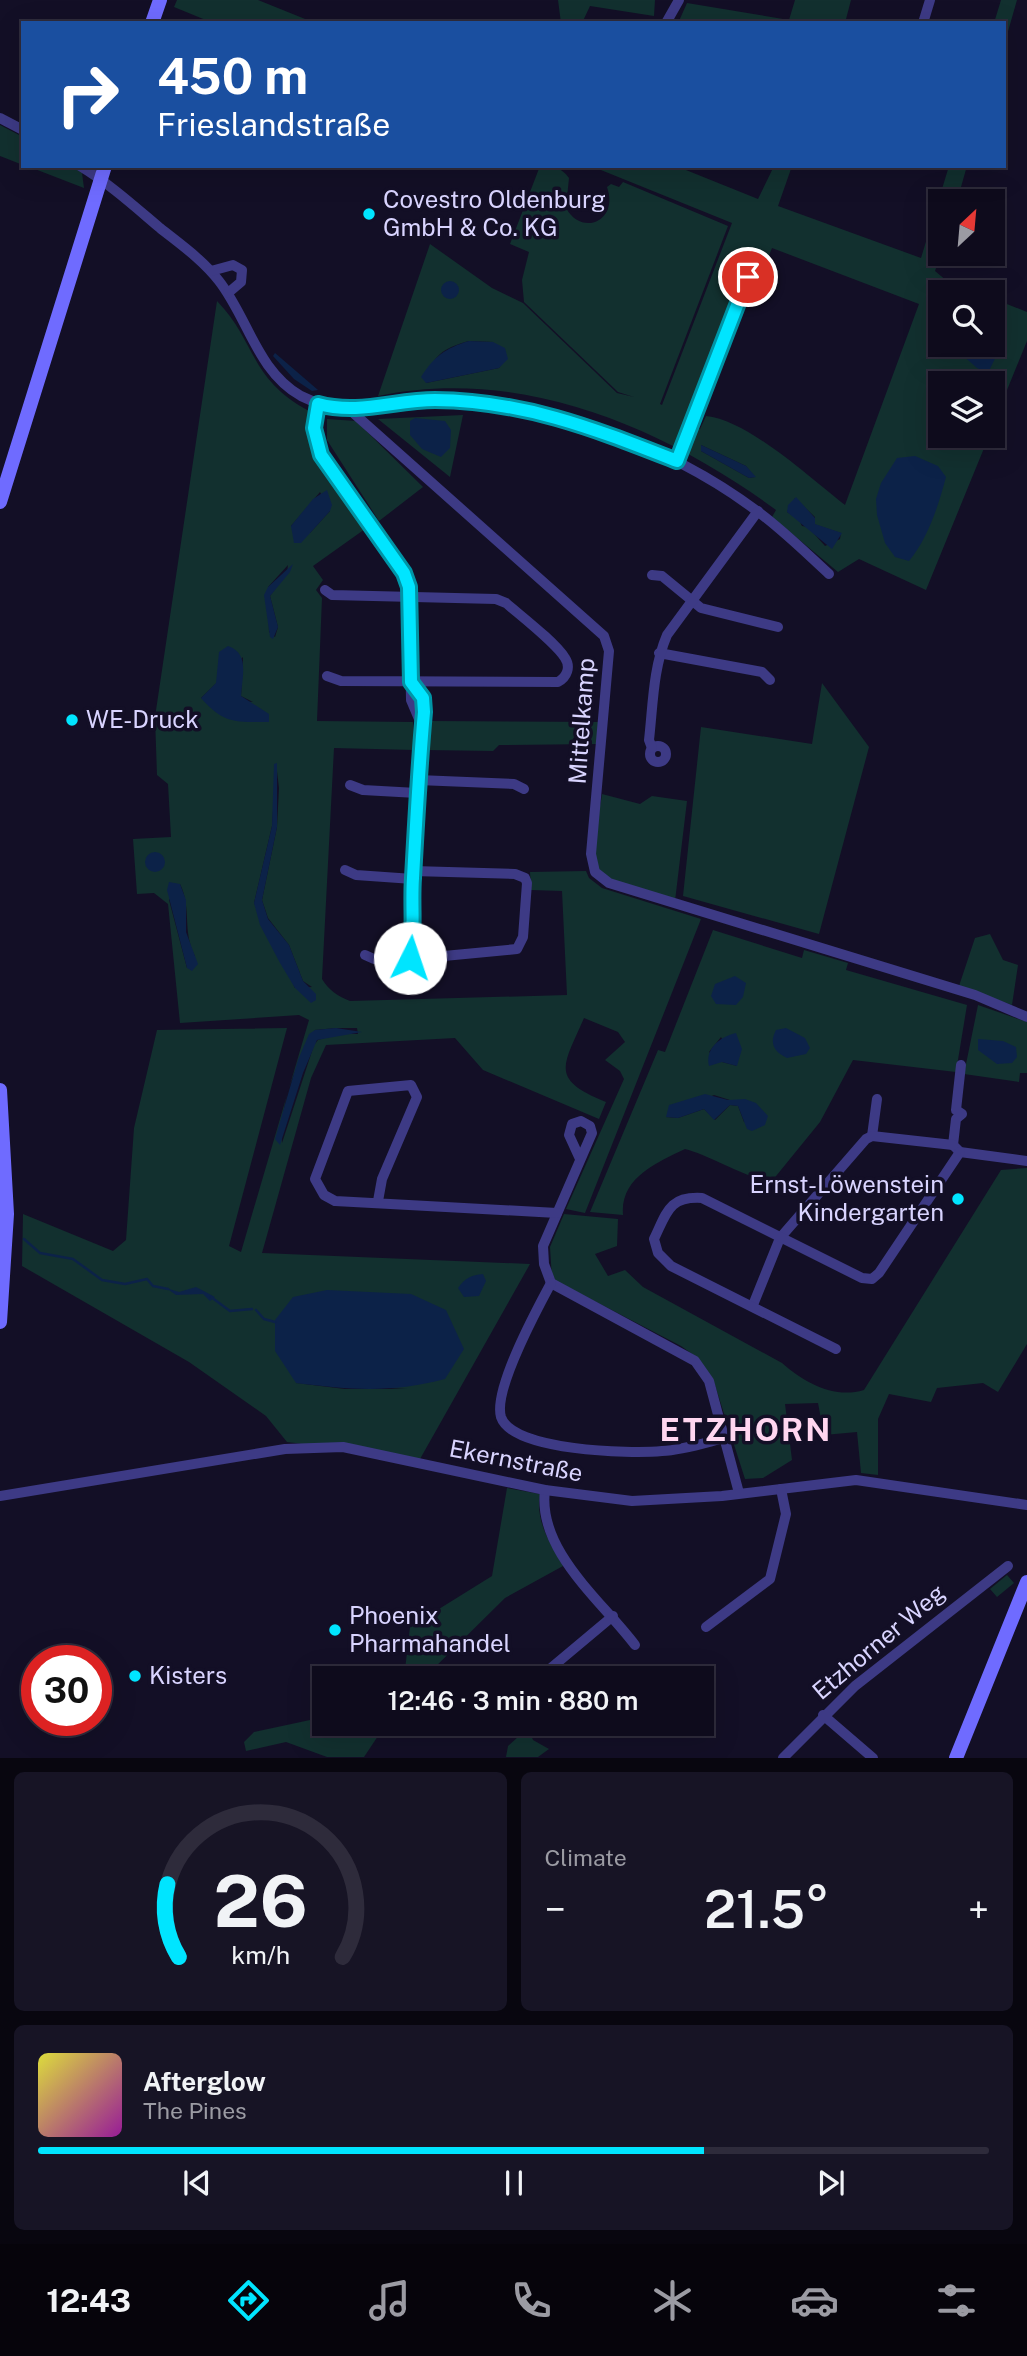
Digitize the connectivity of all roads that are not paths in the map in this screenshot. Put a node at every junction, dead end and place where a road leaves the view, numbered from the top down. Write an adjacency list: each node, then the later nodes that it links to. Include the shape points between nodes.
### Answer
1 (160, 0): 4 (street)
2 (679, 0): 5 (street)
3 (930, 0): 6 (street)
4 (153, 21)
5 (667, 21)
6 (924, 21)
7 (0, 118): 8 (street)
8 (21, 129)
9 (103, 173): 10 (street); 16 (street)
10 (211, 271): 12 (street); 12 (street, via 233,265 242,270 241,282)
11 (748, 277): 15 (street)
12 (228, 293): 13 (street, via 265,362 281,380)
13 (318, 404): 14 (street); 21 (street, via 314,428 321,455 404,573)
14 (350, 410): 15 (street, via 435,400 510,408 599,429); 37 (street, Mittelkamp, via 604,636 609,651 591,854 595,872 609,883 657,900 975,995)
15 (677, 461): 17 (street)
16 (0, 502)
17 (758, 511): 18 (street); 22 (street)
18 (829, 574)
19 (652, 575): 22 (street, via 662,576)
20 (325, 590): 21 (street, via 332,595)
21 (411, 597): 27 (street); 27 (street, via 501,600 564,656 568,669 558,682)
22 (692, 601): 23 (street, via 701,608); 24 (street)
23 (778, 627)
24 (659, 653): 26 (street, via 762,672); 28 (street, via 649,740)
25 (327, 676): 27 (street, via 341,681)
26 (770, 680)
27 (411, 682): 29 (street, via 415,714 422,726)
28 (652, 748)
29 (418, 780): 31 (street, via 514,784); 32 (street)
30 (350, 785): 32 (street)
31 (524, 789)
32 (417, 793): 34 (street)
33 (345, 870): 34 (street, via 356,875)
34 (413, 875): 35 (street, via 411,919); 35 (street, via 515,874 527,883 523,937 517,950 435,956)
35 (416, 944): 36 (street, via 410,958)
36 (365, 955)
37 (1027, 1017)
38 (961, 1065): 42 (street)
39 (0, 1090): 43 (street)
40 (877, 1099): 41 (street)
41 (872, 1136): 42 (street); 49 (street)
42 (957, 1149): 45 (street); 49 (street, via 872,1279)
43 (2, 1159): 47 (street)
44 (580, 1159): 48 (street)
45 (1027, 1161)
46 (378, 1201): 46 (street, via 382,1180 417,1097 411,1085 348,1091 315,1179 329,1199); 48 (street)
47 (3, 1208): 50 (street)
48 (557, 1213): 51 (street, via 542,1254)
49 (780, 1238): 52 (street); 52 (street, via 702,1198 684,1197 673,1204 654,1239 658,1253 671,1266)
50 (3, 1251): 53 (street)
51 (551, 1283): 55 (street, via 695,1362 709,1381); 55 (street, via 515,1355 501,1395 501,1417 510,1429 525,1438 560,1445 634,1452 678,1449)
52 (753, 1305): 54 (street)
53 (0, 1322)
54 (836, 1349)
55 (724, 1437): 58 (street)
56 (781, 1489): 58 (street, Ekernstraße); 60 (street, Ekernstraße, via 864,1481); 64 (street, via 786,1514 770,1579)
57 (545, 1490): 58 (street, Ekernstraße, via 632,1501); 59 (street, Ekernstraße, via 342,1447 314,1447); 63 (street, via 548,1529 563,1558)
58 (739, 1493)
59 (0, 1496)
60 (1027, 1505)
61 (1008, 1566): 67 (street, Etzhorner Weg)
62 (1027, 1582): 70 (street)
63 (613, 1616): 65 (street); 66 (street)
64 (706, 1627)
65 (635, 1645)
66 (553, 1666)
67 (824, 1715): 68 (street, Etzhorner Weg); 69 (street)
68 (783, 1758)
69 (873, 1758)
70 (956, 1758)

